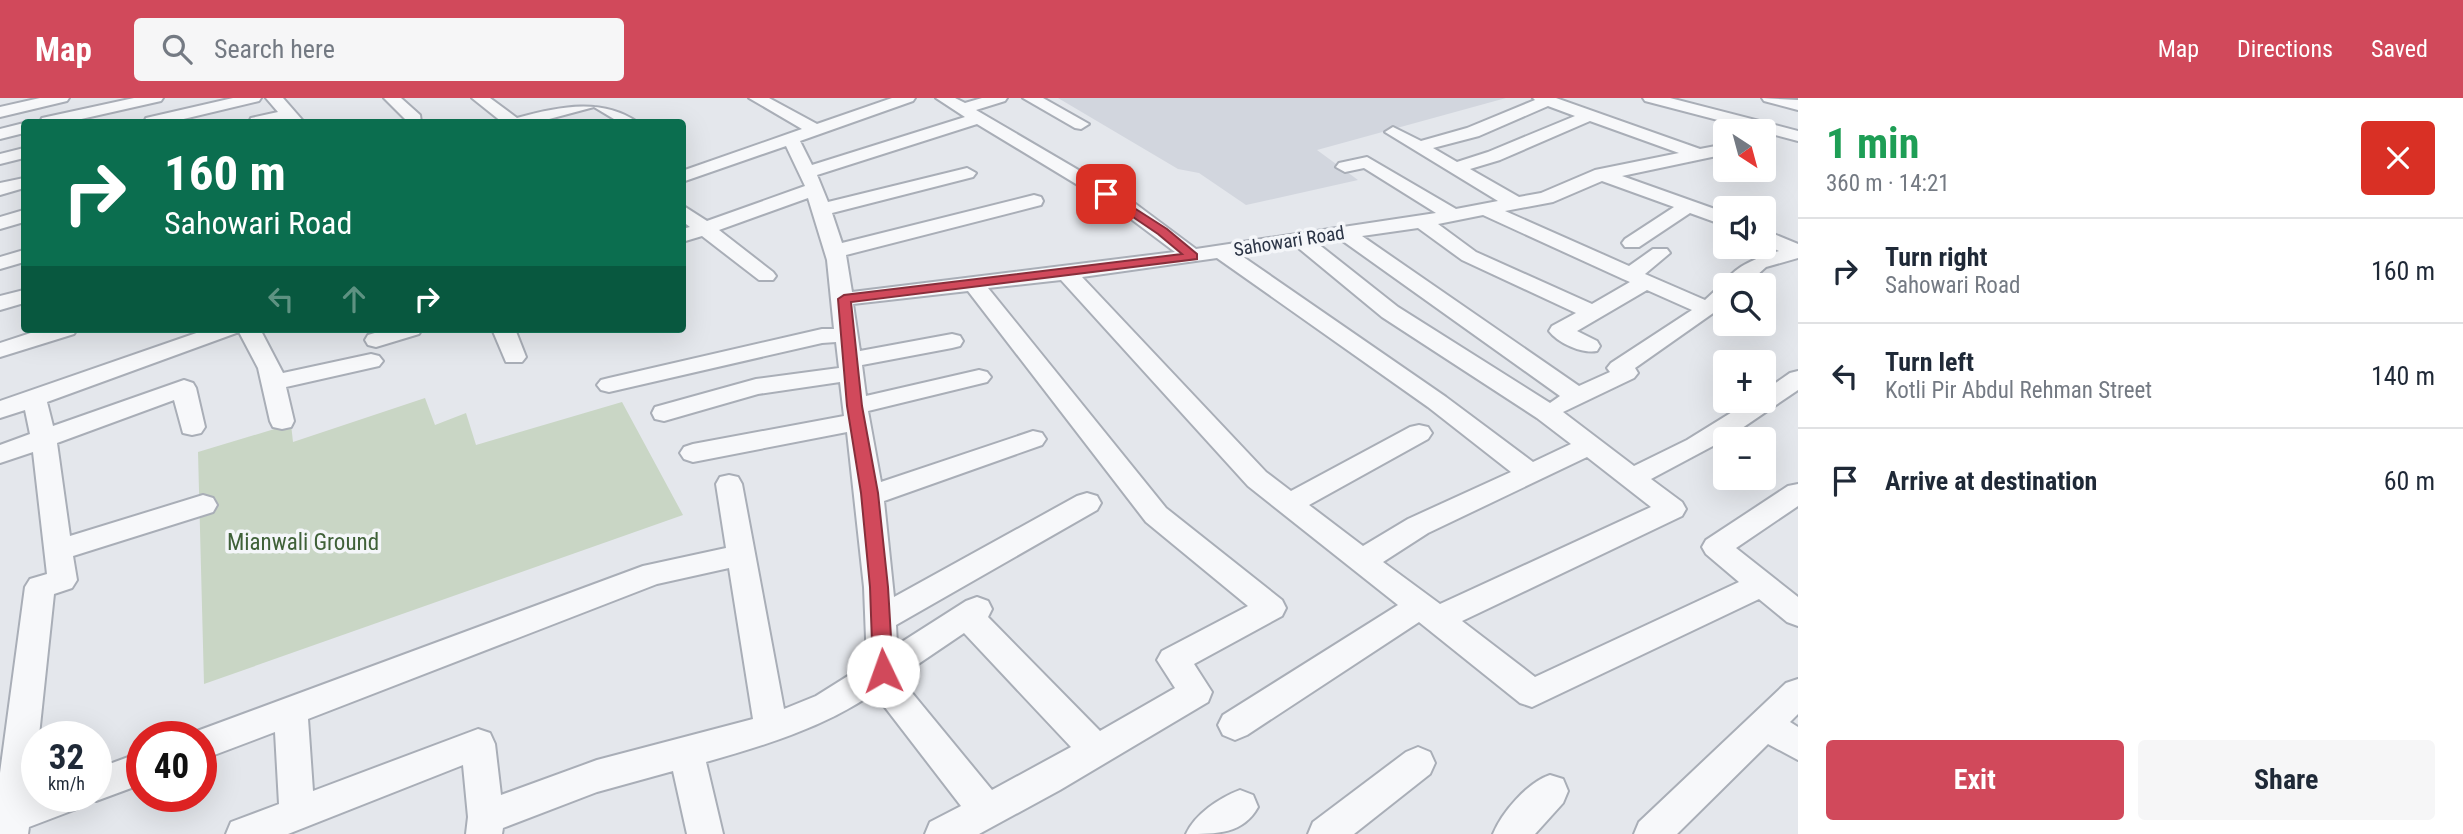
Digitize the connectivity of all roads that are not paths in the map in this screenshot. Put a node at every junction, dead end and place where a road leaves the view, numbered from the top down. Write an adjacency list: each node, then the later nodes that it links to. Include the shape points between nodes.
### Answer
1 (16, 98): 17 (street)
2 (61, 98): 20 (street)
3 (155, 98): 24 (street)
4 (253, 98): 25 (street)
5 (274, 98): 22 (street)
6 (391, 98): 26 (street)
7 (480, 98): 27 (street)
8 (757, 98): 32 (street)
9 (907, 98): 32 (street)
10 (944, 98): 19 (street)
11 (999, 98): 19 (street)
12 (1031, 98): 30 (street)
13 (1651, 98): 34 (street)
14 (1770, 98): 18 (street)
15 (594, 99): 28 (street); 29 (street)
16 (1545, 99): 21 (street); 38 (street, via 1473,132)
17 (0, 102)
18 (1798, 106)
19 (963, 109): 23 (street)
20 (0, 112)
21 (1590, 115): 41 (street); 44 (street)
22 (293, 118)
23 (980, 118): 48 (street); 72 (street, via 1126,206)
24 (61, 119)
25 (165, 119)
26 (414, 119)
27 (508, 119)
28 (531, 119)
29 (619, 119)
30 (1081, 124)
31 (21, 129): 35 (street)
32 (816, 131): 37 (street)
33 (1393, 132): 38 (street)
34 (1794, 133): 36 (street)
35 (0, 134)
36 (1776, 136)
37 (791, 139): 46 (street); 48 (street)
38 (1418, 147): 44 (street)
39 (1713, 152): 41 (street, Sahowari Road)
40 (21, 154): 42 (street)
41 (1701, 155): 47 (street, Sahowari Road)
42 (0, 159)
43 (1345, 167): 57 (street, via 1367,162)
44 (1455, 168): 52 (street)
45 (967, 173): 54 (street)
46 (691, 174)
47 (1601, 174): 52 (street, Sahowari Road, via 1546,198); 53 (street)
48 (812, 180): 54 (street); 62 (street)
49 (21, 184): 50 (street)
50 (0, 189)
51 (1034, 201): 68 (street)
52 (1515, 203): 55 (street, Sahowari Road)
53 (1689, 206): 58 (street); 67 (street)
54 (822, 209): 68 (street)
55 (1484, 209): 57 (street, Sahowari Road); 78 (street)
56 (686, 214): 62 (street)
57 (1453, 215): 60 (street, Sahowari Road)
58 (1713, 215)
59 (21, 217): 61 (street)
60 (1421, 221): 63 (street, Sahowari Road); 85 (street, via 1469,256)
61 (0, 223)
62 (704, 228): 64 (street); 77 (street)
63 (1344, 233): 65 (street, Sahowari Road); 100 (street)
64 (686, 235)
65 (1301, 240): 69 (street, Sahowari Road); 103 (street, via 1390,312)
66 (1776, 242): 70 (street)
67 (1632, 243)
68 (836, 251): 81 (street)
69 (1222, 252): 72 (street, Sahowari Road); 114 (street)
70 (1798, 252): 76 (street, via 1759,263)
71 (1660, 253): 78 (street)
72 (1192, 256): 75 (street, Sahowari Road)
73 (21, 257): 74 (street)
74 (0, 263)
75 (1066, 273): 79 (street, Sahowari Road); 120 (street, via 1257,480)
76 (1748, 273)
77 (766, 276)
78 (1638, 279): 84 (street); 85 (street)
79 (973, 284): 81 (street, Sahowari Road); 137 (street, via 1156,515 1270,608 1173,660 1196,692)
80 (21, 297): 82 (street)
81 (844, 299): 94 (street)
82 (0, 303)
83 (1713, 304): 84 (street)
84 (1707, 309): 100 (street, via 1619,368 1626,373)
85 (1592, 312): 92 (street, via 1560,331)
86 (53, 333): 93 (street)
87 (214, 333): 101 (street)
88 (251, 333): 98 (street)
89 (404, 333): 98 (street, via 373,351)
90 (506, 333): 95 (street)
91 (952, 341): 94 (street)
92 (1589, 346)
93 (0, 350)
94 (850, 356): 99 (street, via 822,336); 104 (street); 105 (street)
95 (514, 358)
96 (979, 377): 105 (street)
97 (1798, 378): 115 (street, via 1667,463)
98 (273, 383): 106 (street)
99 (608, 385)
100 (1578, 397): 103 (street)
101 (34, 398): 102 (street); 109 (street)
102 (0, 410)
103 (1546, 412): 111 (street)
104 (664, 414)
105 (856, 414): 112 (street); 118 (street)
106 (282, 421)
107 (192, 427): 109 (street, via 184,388)
108 (1419, 433): 120 (street)
109 (44, 438): 113 (street); 122 (street)
110 (1033, 439): 118 (street)
111 (1589, 446): 114 (street); 115 (street)
112 (693, 453)
113 (0, 454)
114 (1530, 473): 124 (street, via 1418,526)
115 (1630, 478): 126 (street, via 1672,509)
116 (729, 484): 123 (street)
117 (1798, 493): 125 (street, via 1716,547)
118 (870, 496): 128 (street)
119 (1087, 503): 128 (street)
120 (1289, 504): 124 (street)
121 (203, 505): 122 (street)
122 (58, 550): 145 (street, via 62,580 40,587)
123 (741, 555): 131 (street, via 653,574); 134 (street)
124 (1362, 561): 126 (street)
125 (1760, 585): 126 (street, via 1532,693); 127 (street)
126 (1428, 612): 133 (street)
127 (1798, 614)
128 (880, 618): 129 (street)
129 (880, 673): 134 (street, via 828,706); 137 (street, via 972,613); 142 (street)
130 (1798, 693): 132 (street)
131 (290, 711): 135 (street); 144 (street)
132 (1766, 724): 136 (street); 153 (street)
133 (1235, 725)
134 (771, 729): 138 (street)
135 (217, 739)
136 (1798, 745)
137 (1096, 750): 142 (street)
138 (686, 752): 146 (street, via 597,776); 148 (street)
139 (1418, 763): 151 (street)
140 (1550, 791): 152 (street)
141 (1240, 807): 150 (street)
142 (987, 811): 149 (street)
143 (36, 812): 145 (street)
144 (297, 813): 146 (street, via 478,744); 147 (street)
145 (11, 825)
146 (485, 826)
147 (244, 834)
148 (705, 834)
149 (943, 834)
150 (1205, 834)
151 (1326, 834)
152 (1511, 834)
153 (1652, 834)

